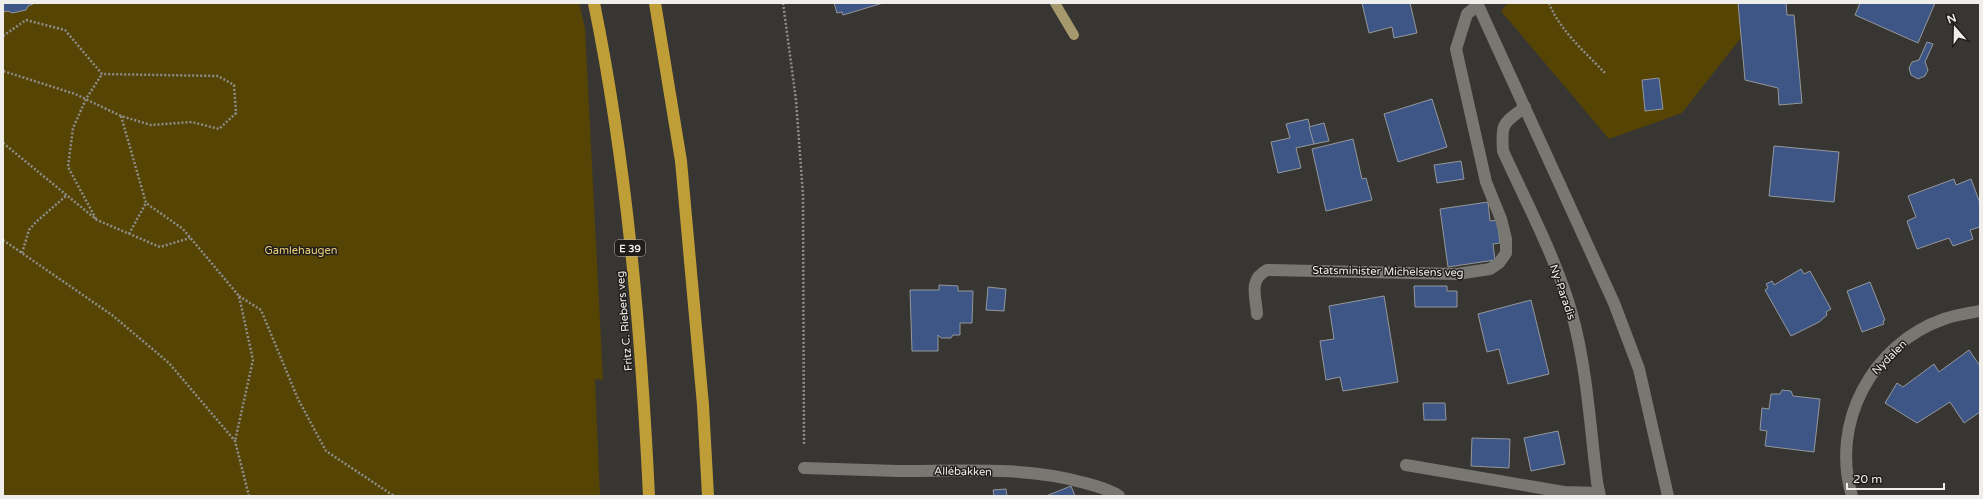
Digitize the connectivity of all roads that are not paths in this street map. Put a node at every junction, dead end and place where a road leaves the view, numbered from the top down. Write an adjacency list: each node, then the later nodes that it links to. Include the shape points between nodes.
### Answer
1 (594, 3): 10 (highway, Fritz C. Riebers veg / E 39, via 605,56 622,170 645,414)
2 (654, 3): 11 (highway, via 681,161 703,397)
3 (1477, 4): 4 (street, Statsminister Michelsens veg); 6 (street, Statsminister Michelsens veg, via 1467,14 1456,49 1486,182 1506,239 1506,254 1490,269 1457,274 1267,270 1259,274 1255,281)
4 (1525, 106): 9 (street, Ny-Paradis, via 1504,123 1503,151 1558,274 1572,314 1583,364); 13 (street, Statsminister Michelsens veg, via 1611,296 1639,369)
5 (1980, 312): 14 (street, Nydalen, via 1944,319 1911,336 1874,370 1856,401 1847,432 1847,476)
6 (1257, 314)
7 (1406, 465): 9 (street, via 1564,492)
8 (804, 468): 12 (street, Allébakken, via 970,470 1038,474 1086,483)
9 (1598, 490)
10 (649, 496)
11 (708, 496)
12 (1119, 496)
13 (1668, 496)
14 (1852, 496)

